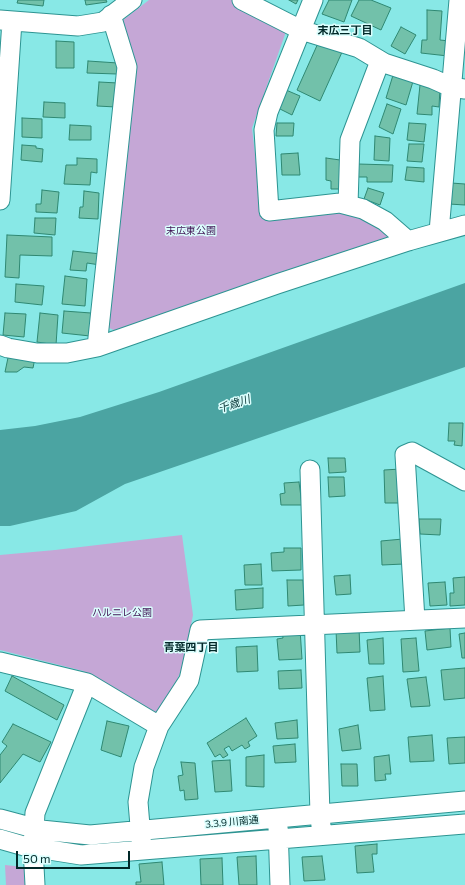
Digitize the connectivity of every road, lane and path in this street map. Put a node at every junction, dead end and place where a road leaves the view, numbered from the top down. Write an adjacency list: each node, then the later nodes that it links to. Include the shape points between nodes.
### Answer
1 (132, 0): 5 (street)
2 (242, 0): 7 (street)
3 (313, 0): 7 (street)
4 (460, 0): 9 (street)
5 (111, 15): 6 (street, via 103,22 78,26); 16 (street, via 127,67)
6 (6, 21): 10 (street)
7 (301, 30): 8 (street, via 359,48); 11 (street, via 268,112 264,130 269,211 340,203)
8 (380, 61): 9 (street); 11 (street, via 350,140)
9 (458, 88): 13 (street)
10 (0, 200)
11 (348, 205): 14 (street, via 363,209 385,221)
12 (465, 225): 13 (street)
13 (439, 232): 14 (street)
14 (408, 242): 16 (street, via 277,284)
15 (0, 345): 16 (street, via 38,353 67,353)
16 (97, 347)
17 (310, 470): 21 (street)
18 (465, 481): 20 (street, via 412,452 405,455)
19 (465, 618): 20 (street)
20 (415, 620): 21 (street)
21 (315, 625): 24 (street, via 200,630 189,680); 26 (street)
22 (0, 662): 23 (street)
23 (87, 683): 24 (street); 30 (street, via 34,813)
24 (159, 726): 31 (street, via 141,781 138,802)
25 (465, 801): 26 (street, 3.3.9 川南通)
26 (320, 815): 27 (street, 3.3.9 川南通); 32 (street)
27 (278, 818): 31 (street, 3.3.9 川南通); 34 (street)
28 (0, 821): 30 (street, 3.3.9 川南通)
29 (465, 824): 32 (street, 3.3.9 川南通)
30 (35, 829): 31 (street, 3.3.9 川南通, via 90,835); 35 (street)
31 (141, 830): 36 (street)
32 (322, 836): 34 (street, 3.3.9 川南通)
33 (0, 839): 35 (street, 3.3.9 川南通)
34 (278, 839): 36 (street, 3.3.9 川南通); 38 (street)
35 (33, 848): 36 (street, 3.3.9 川南通, via 81,855); 37 (street)
36 (142, 850)
37 (35, 885)
38 (280, 885)

